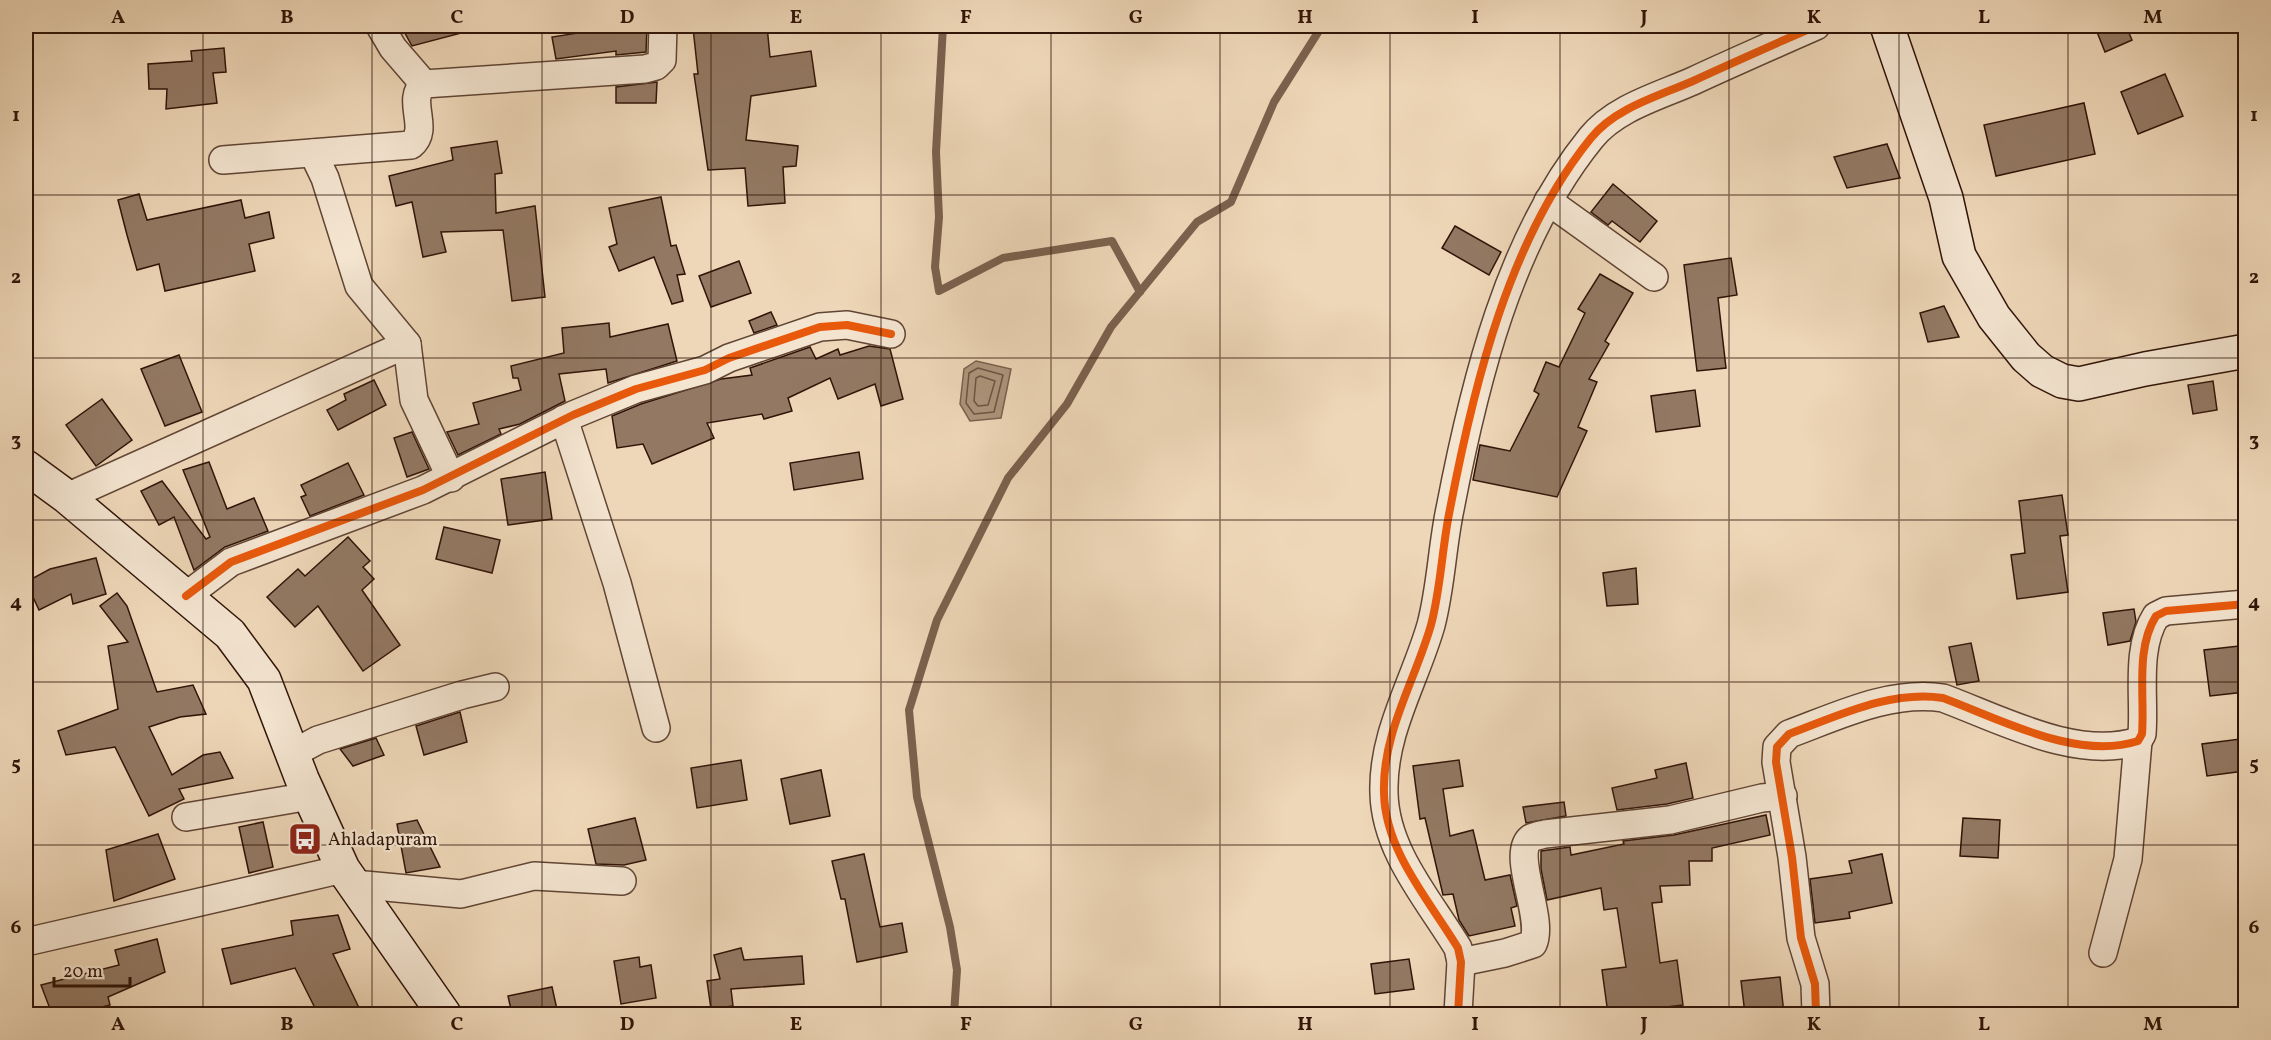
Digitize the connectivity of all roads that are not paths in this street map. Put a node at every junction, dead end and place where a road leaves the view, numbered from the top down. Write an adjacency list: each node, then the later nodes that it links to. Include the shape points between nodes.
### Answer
1 (380, 26): 5 (street)
2 (663, 26): 5 (street, via 662,60 645,69)
3 (1816, 26): 8 (street, via 1621,113 1592,137)
4 (1887, 26): 12 (main road, via 1946,198 1959,255 1994,318 2034,364 2062,381 2079,384)
5 (424, 84): 6 (street, via 417,96 420,132 411,145)
6 (313, 153): 7 (street); 11 (street, via 325,178 359,286)
7 (223, 160)
8 (1548, 201): 9 (street); 30 (street, via 1517,270 1473,402 1449,513 1431,625 1392,732 1383,792 1390,833 1402,860 1458,948)
9 (1654, 278)
10 (891, 334): 13 (street, via 847,324 820,327 686,376 636,389)
11 (407, 345): 15 (street, via 414,400); 16 (street)
12 (2246, 351)
13 (564, 419): 15 (street); 20 (street, via 617,583)
14 (26, 468): 16 (main road)
15 (451, 478): 17 (street, via 231,562)
16 (67, 497): 17 (main road)
17 (186, 596): 22 (main road, via 230,634 264,680)
18 (2246, 604): 21 (street, via 2166,611 2156,616 2147,641 2144,714)
19 (495, 687): 22 (street, via 318,740)
20 (656, 728)
21 (2138, 741): 24 (street, via 2103,748 2037,735 1943,698 1895,697 1789,734 1777,747); 29 (street, via 2128,859)
22 (292, 754): 23 (main road)
23 (310, 796): 25 (street); 26 (main road)
24 (1783, 796): 30 (street, via 1670,820 1531,838 1524,859 1537,927 1533,944); 33 (street, via 1802,938 1815,984)
25 (186, 817)
26 (348, 876): 27 (street, via 461,894 534,876); 28 (street); 31 (main road)
27 (622, 881)
28 (26, 942)
29 (2103, 953)
30 (1461, 962): 32 (street)
31 (444, 1014)
32 (1458, 1014)
33 (1816, 1014)

